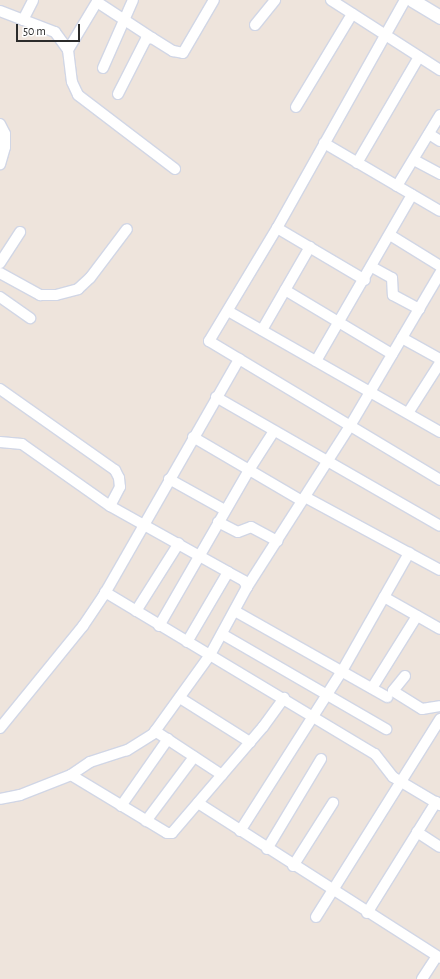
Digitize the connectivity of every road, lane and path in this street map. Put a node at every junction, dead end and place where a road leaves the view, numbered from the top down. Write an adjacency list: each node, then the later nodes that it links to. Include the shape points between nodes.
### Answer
1 (33, 0): 13 (street)
2 (133, 0): 12 (street)
3 (214, 0): 16 (street, via 183,53 173,51)
4 (275, 0): 14 (street)
5 (331, 0): 10 (street)
6 (404, 0): 15 (street)
7 (412, 0): 11 (street)
8 (97, 1): 12 (street); 17 (street)
9 (0, 11): 13 (street)
10 (352, 14): 15 (street); 22 (street)
11 (440, 17)
12 (125, 18): 16 (street); 19 (street)
13 (23, 20): 17 (street, via 55,32)
14 (255, 25)
15 (384, 35): 18 (street); 27 (street)
16 (152, 38): 21 (street, via 146,39 143,43)
17 (68, 50): 31 (street, via 72,82 78,95)
18 (419, 57): 20 (street); 29 (street)
19 (103, 68)
20 (440, 70)
21 (118, 94)
22 (296, 107)
23 (440, 115): 25 (street)
24 (0, 124): 30 (street, via 5,134 5,147)
25 (429, 134): 26 (street); 28 (street)
26 (440, 141)
27 (324, 143): 29 (street); 36 (street)
28 (414, 160): 32 (street); 33 (street)
29 (357, 163): 33 (street)
30 (0, 164)
31 (175, 170)
32 (440, 174)
33 (397, 186): 34 (street)
34 (412, 195): 35 (street); 39 (street)
35 (440, 210)
36 (277, 228): 40 (street); 51 (street)
37 (127, 229): 45 (street, via 90,278 78,289 56,295 40,295)
38 (20, 232): 41 (street)
39 (390, 235): 42 (street); 43 (street)
40 (310, 247): 46 (street); 48 (street)
41 (0, 263)
42 (440, 266)
43 (372, 267): 46 (street); 50 (street, via 392,278 392,294)
44 (440, 273): 47 (street)
45 (0, 274)
46 (365, 280): 53 (street)
47 (436, 287): 50 (street)
48 (285, 290): 53 (street); 54 (street)
49 (0, 297): 52 (street)
50 (419, 308): 55 (street)
51 (228, 311): 54 (street); 57 (street, via 209,341)
52 (30, 318)
53 (339, 322): 56 (street); 59 (street)
54 (262, 330): 59 (street)
55 (402, 338): 56 (street); 58 (street)
56 (392, 354): 62 (street)
57 (239, 359): 63 (street); 65 (street)
58 (440, 359)
59 (316, 361): 62 (street)
60 (440, 363): 64 (street)
61 (0, 388): 75 (street, via 115,470 120,487)
62 (370, 391): 64 (street); 65 (street)
63 (216, 397): 66 (street); 68 (street)
64 (408, 413): 67 (street)
65 (350, 426): 70 (street); 73 (street)
66 (274, 431): 70 (street); 71 (street)
67 (440, 432)
68 (193, 437): 71 (street); 72 (street)
69 (0, 442): 75 (street, via 22,444)
70 (327, 462): 74 (street); 79 (street)
71 (248, 470): 74 (street); 76 (street)
72 (169, 479): 76 (street); 78 (street)
73 (440, 480)
74 (303, 499): 80 (street); 82 (street)
75 (110, 506): 78 (street)
76 (225, 510): 77 (street)
77 (218, 522): 80 (street, via 238,532 251,527); 83 (street)
78 (144, 523): 81 (street); 87 (street)
79 (440, 526)
80 (277, 541): 86 (street)
81 (179, 543): 83 (street); 89 (street)
82 (409, 553): 84 (street); 88 (street)
83 (199, 555): 85 (street); 92 (street)
84 (440, 570)
85 (228, 572): 86 (street, via 244,581); 95 (street)
86 (247, 587): 90 (street)
87 (106, 592): 89 (street); 107 (street)
88 (384, 597): 91 (street); 97 (street)
89 (136, 611): 92 (street)
90 (235, 611): 94 (street); 97 (street)
91 (417, 616): 93 (street); 99 (street)
92 (159, 626): 95 (street)
93 (440, 629)
94 (222, 634): 96 (street); 100 (street)
95 (187, 642): 96 (street)
96 (210, 655): 102 (street); 103 (street)
97 (342, 671): 99 (street); 100 (street)
98 (405, 676): 104 (street, via 393,691 422,709)
99 (372, 688): 101 (street)
100 (326, 694): 105 (street); 108 (street)
101 (387, 697)
102 (180, 698): 109 (street); 111 (street)
103 (284, 698): 105 (street); 111 (street)
104 (440, 706)
105 (313, 715): 116 (street, via 375,754 386,771); 123 (street)
106 (440, 719): 116 (street)
107 (0, 728)
108 (386, 729)
109 (155, 731): 110 (street); 114 (street, via 127,750 90,762)
110 (168, 740): 112 (street); 121 (street)
111 (250, 742): 115 (street)
112 (194, 757): 115 (street); 122 (street)
113 (321, 759): 126 (street)
114 (71, 775): 117 (street); 121 (street)
115 (222, 775): 118 (street)
116 (403, 781): 120 (street); 128 (street)
117 (0, 800)
118 (198, 803): 122 (street, via 172,833 167,833); 123 (street)
119 (333, 803): 127 (street)
120 (438, 803): 124 (street)
121 (121, 806): 122 (street)
122 (146, 821)
123 (240, 831): 126 (street)
124 (417, 832): 125 (street); 129 (street)
125 (440, 847)
126 (267, 849): 127 (street)
127 (293, 866): 128 (street)
128 (332, 891): 129 (street); 130 (street)
129 (367, 913): 131 (street)
130 (316, 917)
131 (438, 957): 132 (street)
132 (422, 979)

